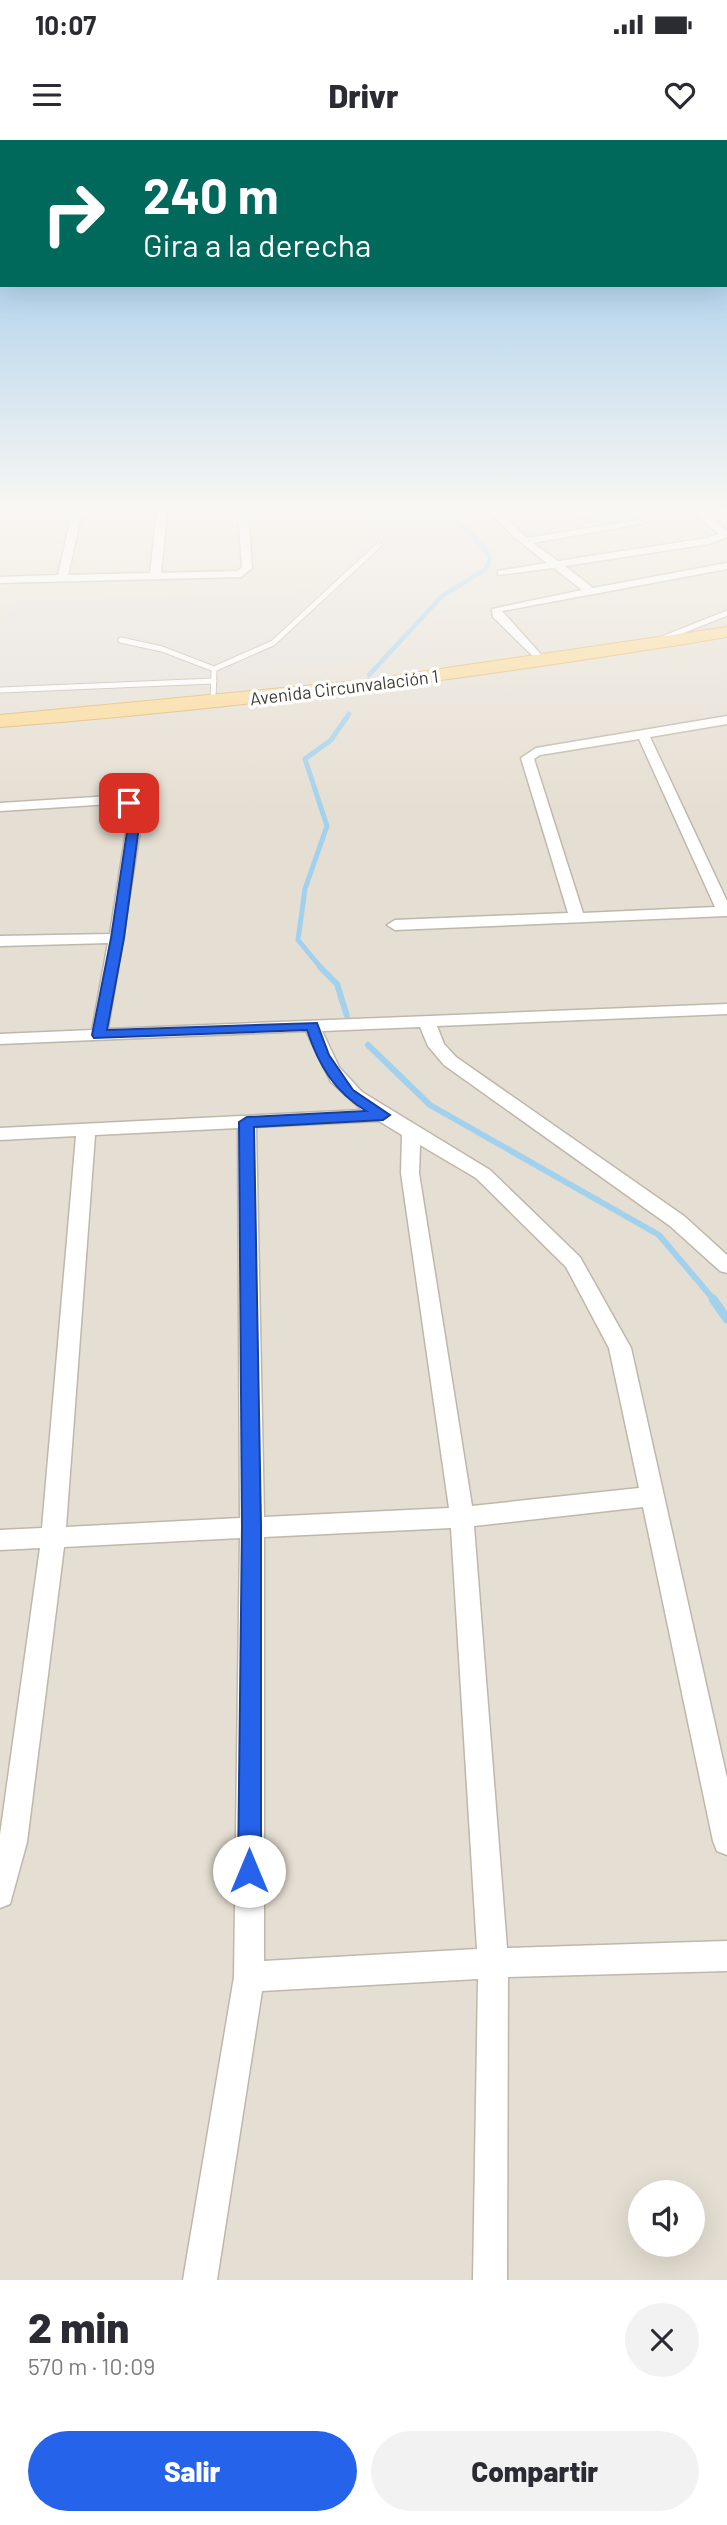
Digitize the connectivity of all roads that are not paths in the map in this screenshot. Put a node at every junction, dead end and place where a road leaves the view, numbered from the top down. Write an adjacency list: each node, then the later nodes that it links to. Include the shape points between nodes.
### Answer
1 (307, 612): 9 (lane, via 273,643)
2 (496, 612): 8 (street)
3 (727, 613): 6 (lane)
4 (727, 632): 6 (main road, Avenida Circunvalación 1)
5 (121, 640): 9 (lane, via 162,649)
6 (637, 647): 8 (main road, Avenida Circunvalación 1)
7 (727, 648): 16 (main road, Avenida Circunvalación 1, via 583,672 295,709)
8 (542, 662): 12 (main road, Avenida Circunvalación 1)
9 (214, 669): 10 (lane)
10 (214, 681): 11 (lane); 12 (lane)
11 (0, 690)
12 (213, 702): 16 (main road, Avenida Circunvalación 1)
13 (0, 713): 16 (main road)
14 (727, 720): 17 (street)
15 (0, 721): 16 (main road, Avenida Circunvalación 1)
16 (46, 725): 18 (main road, Avenida Circunvalación 1); 19 (main road)
17 (643, 734): 21 (street); 22 (street, via 536,752 527,758)
18 (0, 735)
19 (0, 741)
20 (0, 807): 24 (street, via 92,800 129,803 136,812)
21 (726, 911): 22 (street)
22 (577, 918): 23 (street)
23 (395, 925)
24 (117, 938): 25 (street); 29 (street)
25 (0, 940)
26 (727, 1009): 27 (street)
27 (427, 1022): 28 (street); 36 (street, via 436,1046 450,1061 677,1221)
28 (313, 1026): 29 (street); 31 (street, via 322,1055 348,1093)
29 (99, 1035): 30 (street)
30 (0, 1039)
31 (383, 1115): 32 (street); 34 (street)
32 (247, 1122): 33 (street); 39 (street)
33 (86, 1130): 35 (street); 40 (street)
34 (411, 1131): 37 (street, via 483,1174 573,1262 620,1348); 38 (street, via 410,1173)
35 (0, 1134)
36 (727, 1266)
37 (652, 1496): 38 (street); 42 (street)
38 (462, 1517): 39 (street); 45 (street)
39 (252, 1526): 40 (street); 46 (street)
40 (52, 1537): 41 (street); 43 (street, via 13,1842)
41 (0, 1539)
42 (727, 1842)
43 (0, 1894)
44 (727, 1956): 45 (street)
45 (493, 1963): 46 (street); 48 (street)
46 (249, 1977): 47 (street)
47 (200, 2280)
48 (490, 2280)

